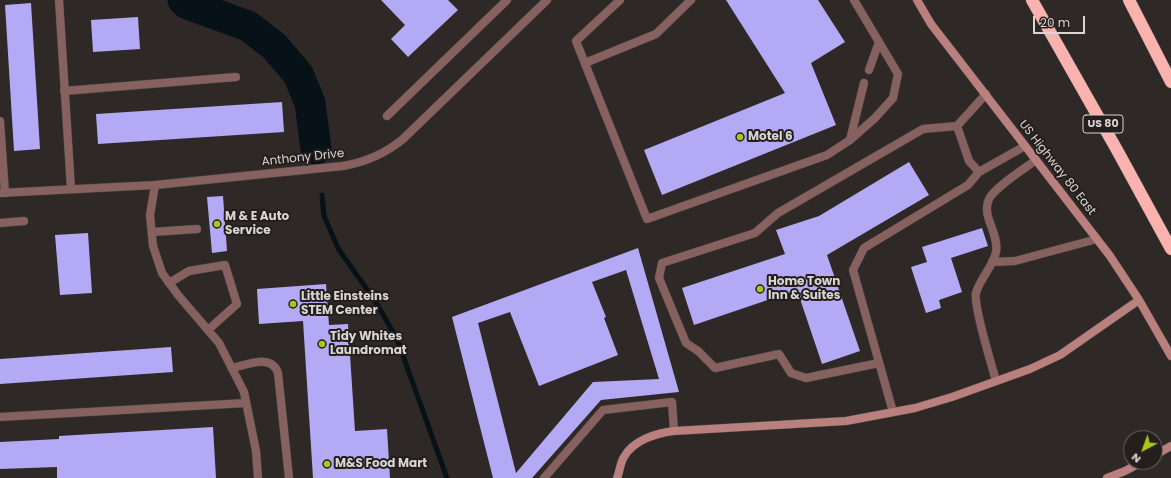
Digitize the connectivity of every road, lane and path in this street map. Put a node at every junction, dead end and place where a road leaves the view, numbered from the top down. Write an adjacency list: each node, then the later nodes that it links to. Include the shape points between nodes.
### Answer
1 (59, 0): 16 (street)
2 (507, 0): 18 (street)
3 (547, 0): 25 (street, Anthony Drive, via 390,149 360,163 343,166)
4 (620, 0): 11 (street, via 576,41)
5 (692, 0): 11 (street, via 656,34)
6 (854, 0): 10 (street)
7 (917, 0): 17 (main road, US Highway 80 East, via 931,24)
8 (1032, 0): 33 (highway, US 80)
9 (1129, 0): 14 (highway)
10 (879, 42): 12 (street); 21 (street, via 898,74 893,98)
11 (585, 63): 21 (street, via 647,220 828,155)
12 (869, 70)
13 (236, 78): 16 (street)
14 (1171, 82)
15 (864, 83): 21 (street)
16 (64, 91): 26 (street)
17 (986, 94): 20 (street); 22 (main road, US Highway 80 East)
18 (387, 116)
19 (0, 121): 27 (street)
20 (957, 126): 24 (street, via 969,161); 39 (street, via 923,129 778,213 754,233 662,263 659,278 686,343 715,368 779,354 791,373 806,378)
21 (850, 140)
22 (1025, 146): 23 (main road, US Highway 80 East); 24 (street)
23 (1036, 160): 32 (main road, US Highway 80 East); 34 (street, via 990,198 986,213 996,241)
24 (979, 172): 39 (street, via 968,185 864,248 853,270)
25 (155, 185): 26 (street, Anthony Drive); 31 (street, via 150,214)
26 (71, 189): 27 (street, Anthony Drive)
27 (2, 193)
28 (24, 221): 29 (street)
29 (0, 223)
30 (196, 229): 31 (street)
31 (152, 232): 35 (street, via 153,246 162,273)
32 (1097, 239): 34 (street, via 1015,261); 36 (main road, US Highway 80 East)
33 (1171, 249)
34 (992, 262): 41 (street, via 975,297)
35 (169, 283): 37 (street); 37 (street, via 189,271 225,265 237,304)
36 (1139, 300): 38 (main road, US Highway 80 East); 41 (main road, via 1060,355)
37 (208, 330): 40 (street, via 219,343)
38 (1171, 356)
39 (880, 363): 43 (street)
40 (232, 368): 42 (street, via 244,392); 49 (street, via 263,361 276,368)
41 (996, 381): 43 (main road, via 952,397)
42 (246, 403): 44 (street); 48 (street, via 256,450)
43 (893, 412): 45 (main road, via 846,421)
44 (0, 416)
45 (674, 431): 47 (main road, via 644,438 634,446 624,456); 50 (street, via 672,402 603,410)
46 (1127, 470): 51 (main road)
47 (618, 477)
48 (258, 478)
49 (289, 478)
50 (544, 478)
51 (1107, 478)

